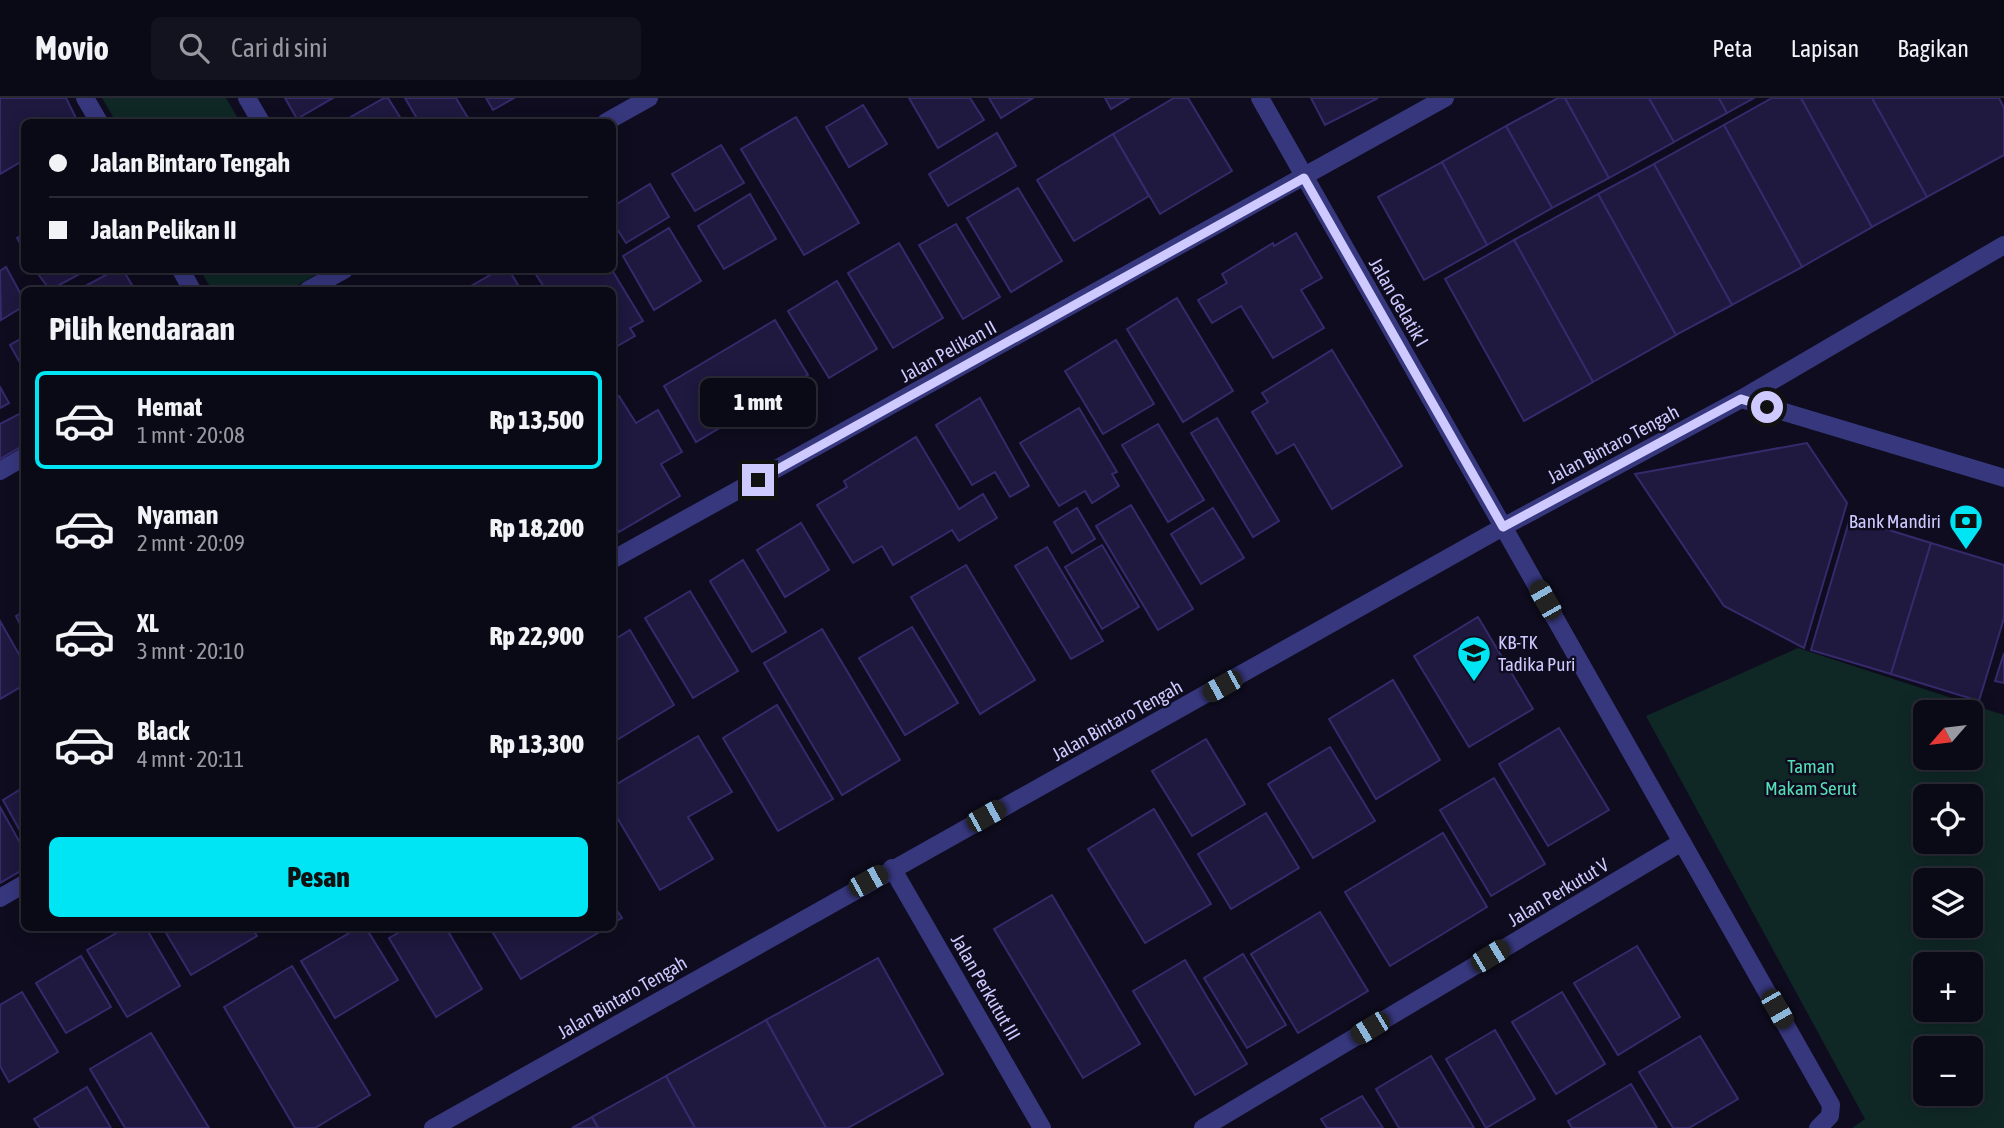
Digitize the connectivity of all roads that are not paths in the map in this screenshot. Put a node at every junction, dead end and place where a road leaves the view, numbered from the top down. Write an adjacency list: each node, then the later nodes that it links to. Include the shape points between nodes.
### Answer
1 (85, 98): 6 (street)
2 (247, 98): 7 (street)
3 (649, 98): 8 (street)
4 (1260, 98): 9 (street, Jalan Gelatik I)
5 (1445, 98): 9 (street, Jalan Pelikan II)
6 (97, 119)
7 (259, 119)
8 (611, 119)
9 (1304, 178): 17 (street, Jalan Gelatik I); 18 (street, Jalan Pelikan II)
10 (2004, 245): 13 (street, Jalan Bintaro Tengah)
11 (339, 273): 12 (street)
12 (313, 287)
13 (1741, 399): 16 (street); 17 (street, Jalan Bintaro Tengah)
14 (21, 459): 15 (street)
15 (0, 471)
16 (2004, 478)
17 (1503, 527): 19 (street, Jalan Gelatik I); 20 (street, Jalan Bintaro Tengah)
18 (616, 558)
19 (1682, 842): 25 (street, Jalan Perkutut V); 26 (street, Jalan Gelatik I, via 1831,1105 1830,1116)
20 (892, 868): 23 (street, Jalan Bintaro Tengah); 24 (street, Jalan Perkutut III)
21 (21, 886): 22 (street)
22 (0, 898)
23 (433, 1128)
24 (1042, 1128)
25 (1203, 1128)
26 (1818, 1128)

